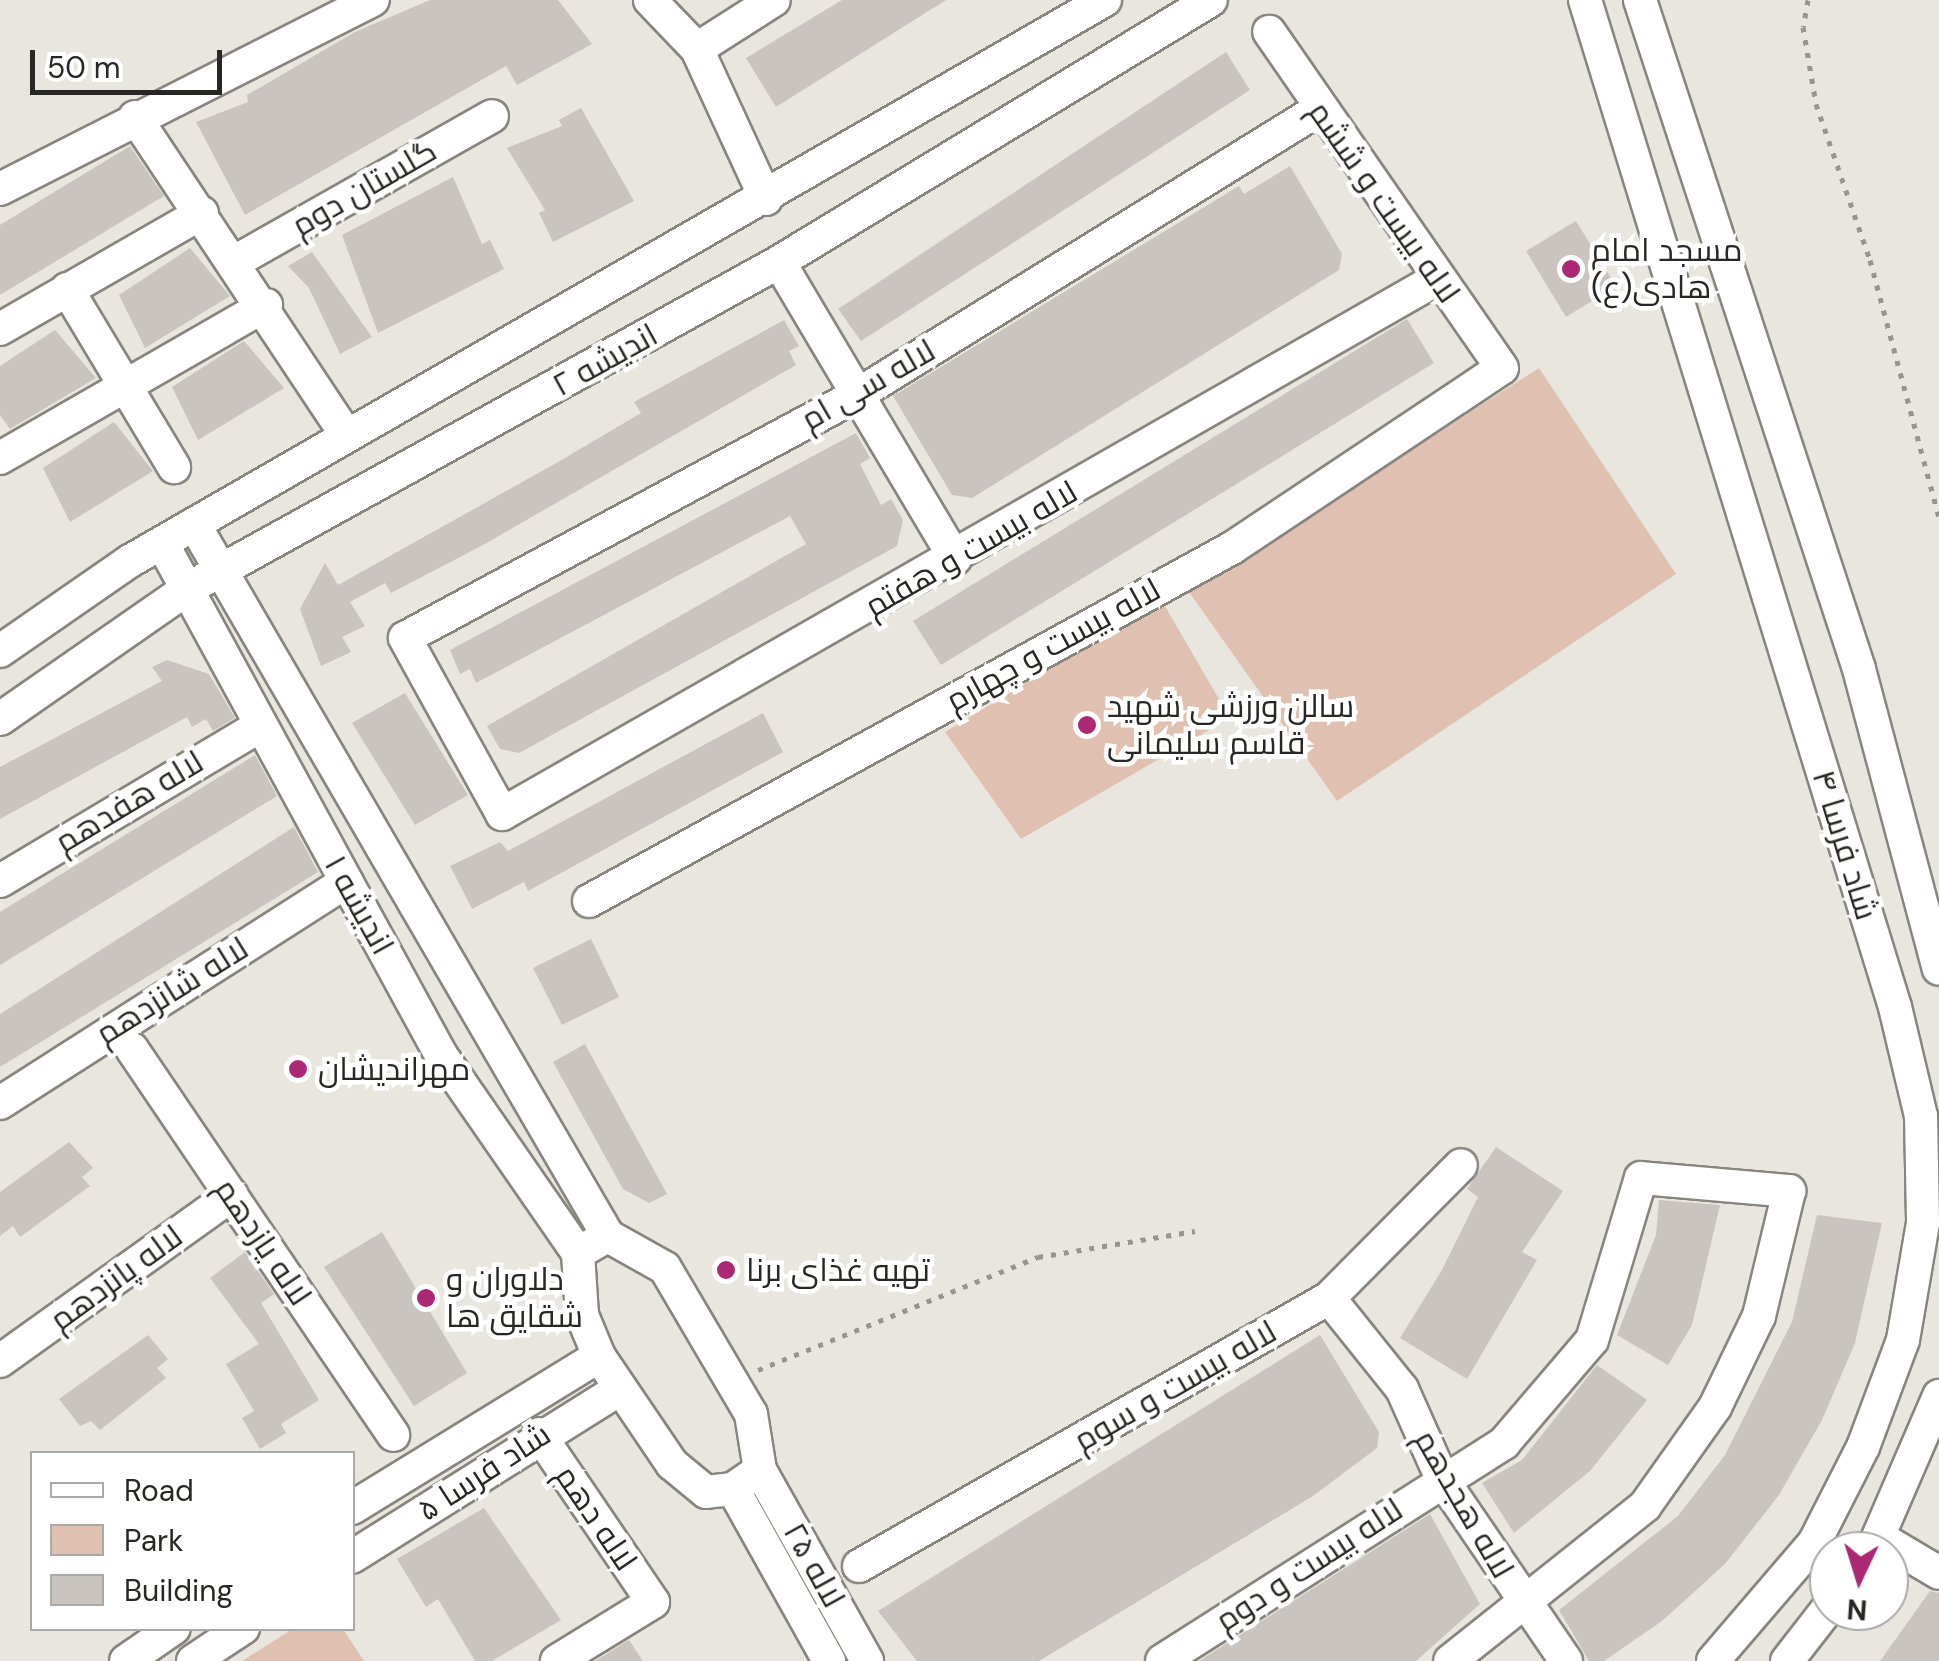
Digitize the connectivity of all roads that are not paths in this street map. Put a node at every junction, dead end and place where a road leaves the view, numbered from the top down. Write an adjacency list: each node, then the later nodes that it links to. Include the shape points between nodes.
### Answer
1 (373, 0): 12 (street)
2 (650, 0): 9 (street)
3 (774, 0): 9 (street)
4 (1105, 0): 14 (street, اندیشه ۲)
5 (1211, 0): 17 (street, اندیشه ۲)
6 (1585, 0): 77 (street, شاد فرسا ۴, via 1895,1007 1921,1116 1923,1223 1903,1340 1863,1447 1814,1542)
7 (1640, 0): 40 (street, شاد فرسا ۴, via 1859,668)
8 (1269, 32): 10 (street, لاله بیست و ششم)
9 (697, 50): 14 (street)
10 (1318, 110): 18 (street, لاله بیست و ششم); 24 (street, لاله سی ام)
11 (492, 116): 16 (street, گلستان دوم)
12 (135, 117): 13 (street); 15 (street)
13 (0, 189)
14 (766, 199): 25 (street, اندیشه ۲)
15 (202, 213): 16 (street); 19 (street)
16 (236, 260): 20 (street)
17 (778, 262): 24 (street); 31 (street, اندیشه ۲)
18 (1437, 279): 22 (street, لاله بیست و ششم); 30 (street, لاله بیست و هفتم)
19 (67, 289): 21 (street); 23 (street)
20 (266, 305): 23 (street); 25 (street)
21 (0, 329)
22 (1502, 368): 39 (street, لاله بیست و چهارم, via 1232,548)
23 (126, 386): 26 (street); 27 (street)
24 (858, 395): 30 (street); 36 (street, لاله سی ام, via 405,638)
25 (347, 436): 28 (street, اندیشه ۲)
26 (1, 455)
27 (174, 467)
28 (194, 524): 29 (street, اندیشه ۲); 31 (street, اندیشه ۱)
29 (162, 543): 32 (street, اندیشه ۱); 33 (street, اندیشه ۲)
30 (955, 559): 36 (street, لاله بیست و هفتم)
31 (222, 574): 32 (street, اندیشه ۲); 45 (street, اندیشه ۱)
32 (187, 589): 34 (street, اندیشه ۲); 35 (street, اندیشه ۱)
33 (0, 651)
34 (0, 719)
35 (260, 726): 37 (street, لاله هفدهم); 38 (street, اندیشه ۱)
36 (502, 814)
37 (0, 881)
38 (346, 882): 42 (street, لاله شانزدهم); 46 (street, اندیشه ۱, via 441,1055)
39 (590, 900)
40 (1939, 969)
41 (132, 1049): 44 (street, لاله یازدهم)
42 (0, 1104)
43 (1461, 1165): 47 (street, لاله بیست و سوم)
44 (232, 1194): 49 (street, لاله پانزدهم); 53 (street, لاله یازدهم)
45 (608, 1236): 46 (street); 54 (street, via 665,1268 732,1381 763,1449)
46 (578, 1253): 48 (street, via 582,1315)
47 (1329, 1298): 55 (street, لاله هجدهم, via 1402,1389); 62 (street, لاله بیست و سوم)
48 (599, 1356): 50 (street); 57 (street, شاد فرسا ۵)
49 (0, 1362)
50 (617, 1391): 52 (street, شاد فرسا ۵); 56 (street, via 694,1483 706,1492)
51 (1939, 1396): 58 (street)
52 (540, 1434): 59 (street, شاد فرسا ۵); 71 (street, لاله دهم, via 653,1602)
53 (394, 1436)
54 (760, 1470): 56 (street); 61 (street, لاله ۲۵)
55 (1442, 1479): 65 (street, لاله هجدهم); 65 (street, لاله بیست و دوم, via 1504,1442 1592,1340 1641,1178 1789,1191 1759,1316 1716,1407 1645,1506); 74 (street, لاله بیست و دوم)
56 (734, 1489): 64 (street, لاله ۲۵)
57 (355, 1506)
58 (1883, 1531)
59 (355, 1555)
60 (1909, 1559): 63 (street)
61 (812, 1560): 64 (street, via 793,1559); 73 (street, لاله ۲۵)
62 (859, 1566)
63 (1939, 1573)
64 (782, 1576): 72 (street, لاله ۲۵)
65 (1521, 1603): 75 (street); 76 (street, لاله هجدهم)
66 (170, 1631): 69 (street)
67 (238, 1631): 70 (street)
68 (1810, 1631): 78 (street)
69 (126, 1661)
70 (193, 1661)
71 (558, 1661)
72 (829, 1661)
73 (867, 1661)
74 (1162, 1661)
75 (1450, 1661)
76 (1566, 1661)
77 (1714, 1661)
78 (1787, 1661)

